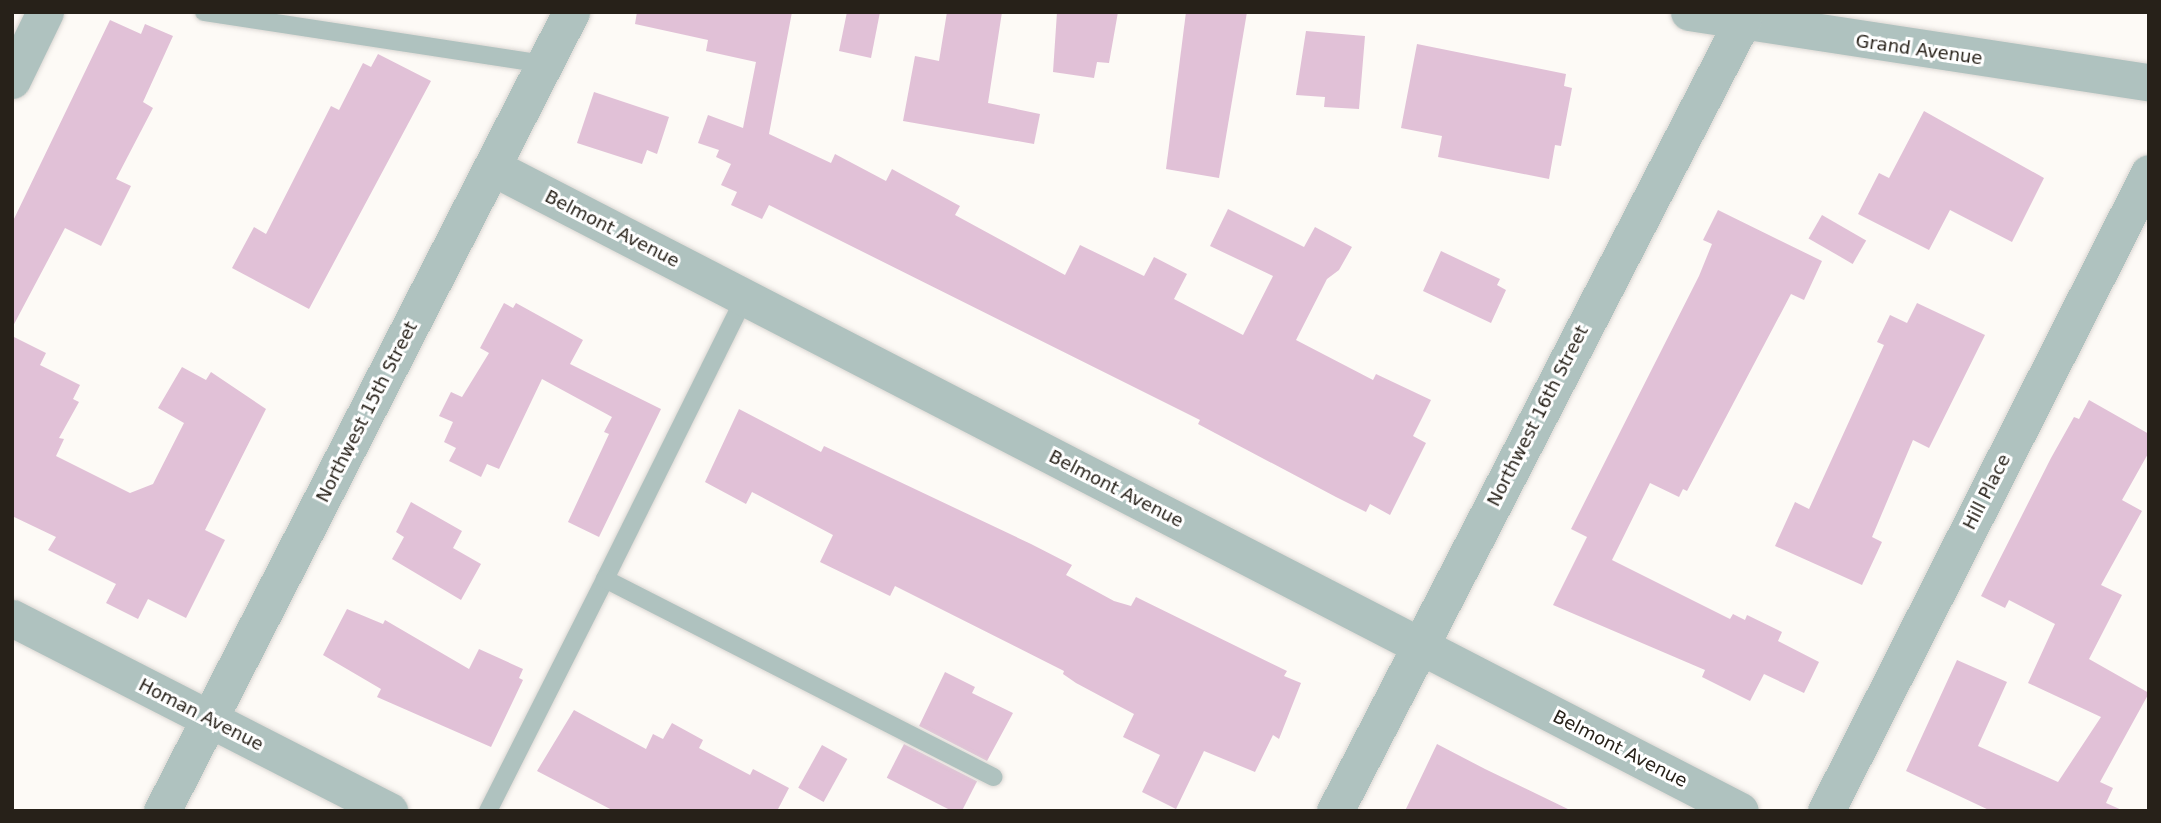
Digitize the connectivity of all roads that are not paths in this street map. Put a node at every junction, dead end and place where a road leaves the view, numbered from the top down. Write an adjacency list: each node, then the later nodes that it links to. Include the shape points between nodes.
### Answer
1 (45, 12): 7 (street)
2 (204, 12): 6 (lane)
3 (571, 12): 6 (street, Northwest 15th Street)
4 (1689, 12): 5 (street, Grand Avenue)
5 (1742, 22): 8 (street, Grand Avenue); 14 (street, Northwest 16th Street)
6 (544, 64): 9 (street, Northwest 15th Street)
7 (12, 80)
8 (2149, 82)
9 (492, 167): 11 (street, Belmont Avenue); 15 (street, Northwest 15th Street)
10 (2149, 173): 22 (street, Hill Place)
11 (745, 297): 12 (lane); 14 (street, Belmont Avenue)
12 (605, 579): 16 (lane); 19 (lane)
13 (12, 618): 15 (street, Homan Avenue)
14 (1420, 646): 20 (street, Northwest 16th Street); 21 (street, Belmont Avenue)
15 (209, 719): 17 (street, Northwest 15th Street); 18 (street, Homan Avenue)
16 (994, 777)
17 (162, 811)
18 (389, 811)
19 (488, 811)
20 (1335, 811)
21 (1740, 811)
22 (1826, 811)

